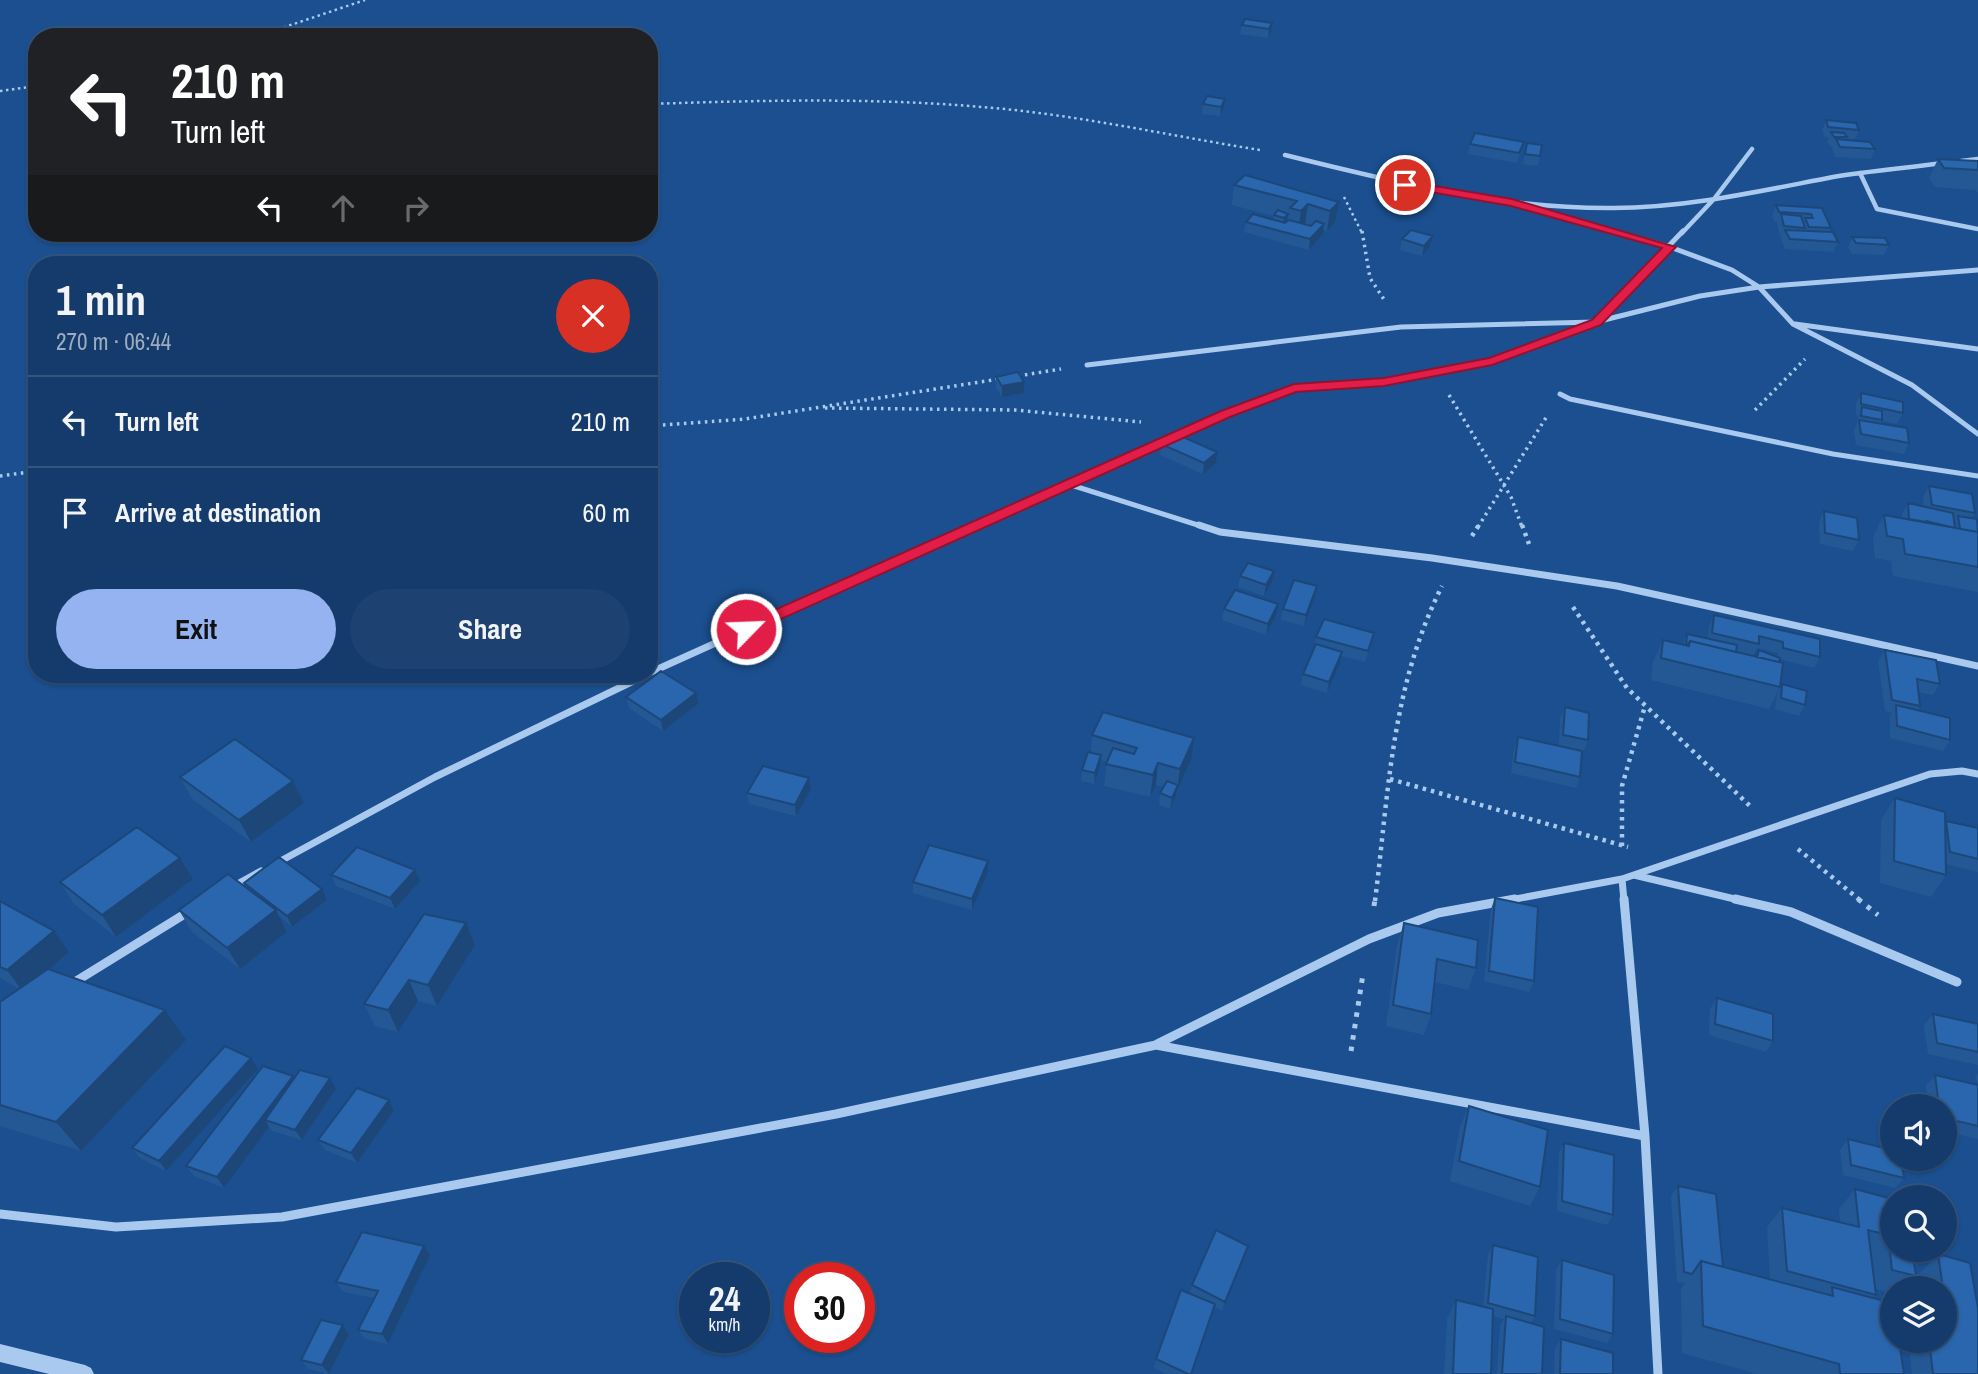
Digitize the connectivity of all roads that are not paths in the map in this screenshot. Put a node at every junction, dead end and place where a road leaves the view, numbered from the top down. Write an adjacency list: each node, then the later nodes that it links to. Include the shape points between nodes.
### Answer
1 (1752, 149): 5 (street)
2 (1285, 155): 6 (street, via 1427,190)
3 (1978, 159): 4 (street)
4 (1860, 173): 5 (street); 7 (street, via 1877,209)
5 (1714, 199): 6 (street, via 1614,207); 8 (street)
6 (1512, 203): 8 (street)
7 (1978, 229)
8 (1670, 247): 10 (street, via 1732,270); 11 (street)
9 (1978, 270): 10 (street)
10 (1759, 287): 11 (street, via 1700,296); 12 (street)
11 (1596, 322): 14 (street, via 1401,327); 18 (street, via 1492,361 1384,382 1294,388)
12 (1793, 324): 13 (street); 16 (street, via 1912,385)
13 (1978, 349)
14 (1087, 365)
15 (1560, 394): 17 (street, via 1570,400 1833,454)
16 (1978, 433)
17 (1978, 476)
18 (1068, 484): 19 (street, via 1220,532 1617,586); 20 (street)
19 (1978, 666)
20 (658, 669)
21 (628, 683): 25 (street, via 435,777)
22 (1978, 774): 23 (street, via 1930,775)
23 (1634, 875): 24 (street); 27 (street, via 1791,912)
24 (1622, 879): 29 (street, via 1438,913 1369,939); 30 (street)
25 (218, 894)
26 (195, 907): 28 (street)
27 (1957, 982)
28 (70, 985)
29 (1156, 1045): 30 (street); 31 (street, via 836,1114 282,1217 116,1227)
30 (1645, 1136): 34 (street)
31 (0, 1214)
32 (0, 1353): 33 (street)
33 (85, 1374)
34 (1658, 1374)

